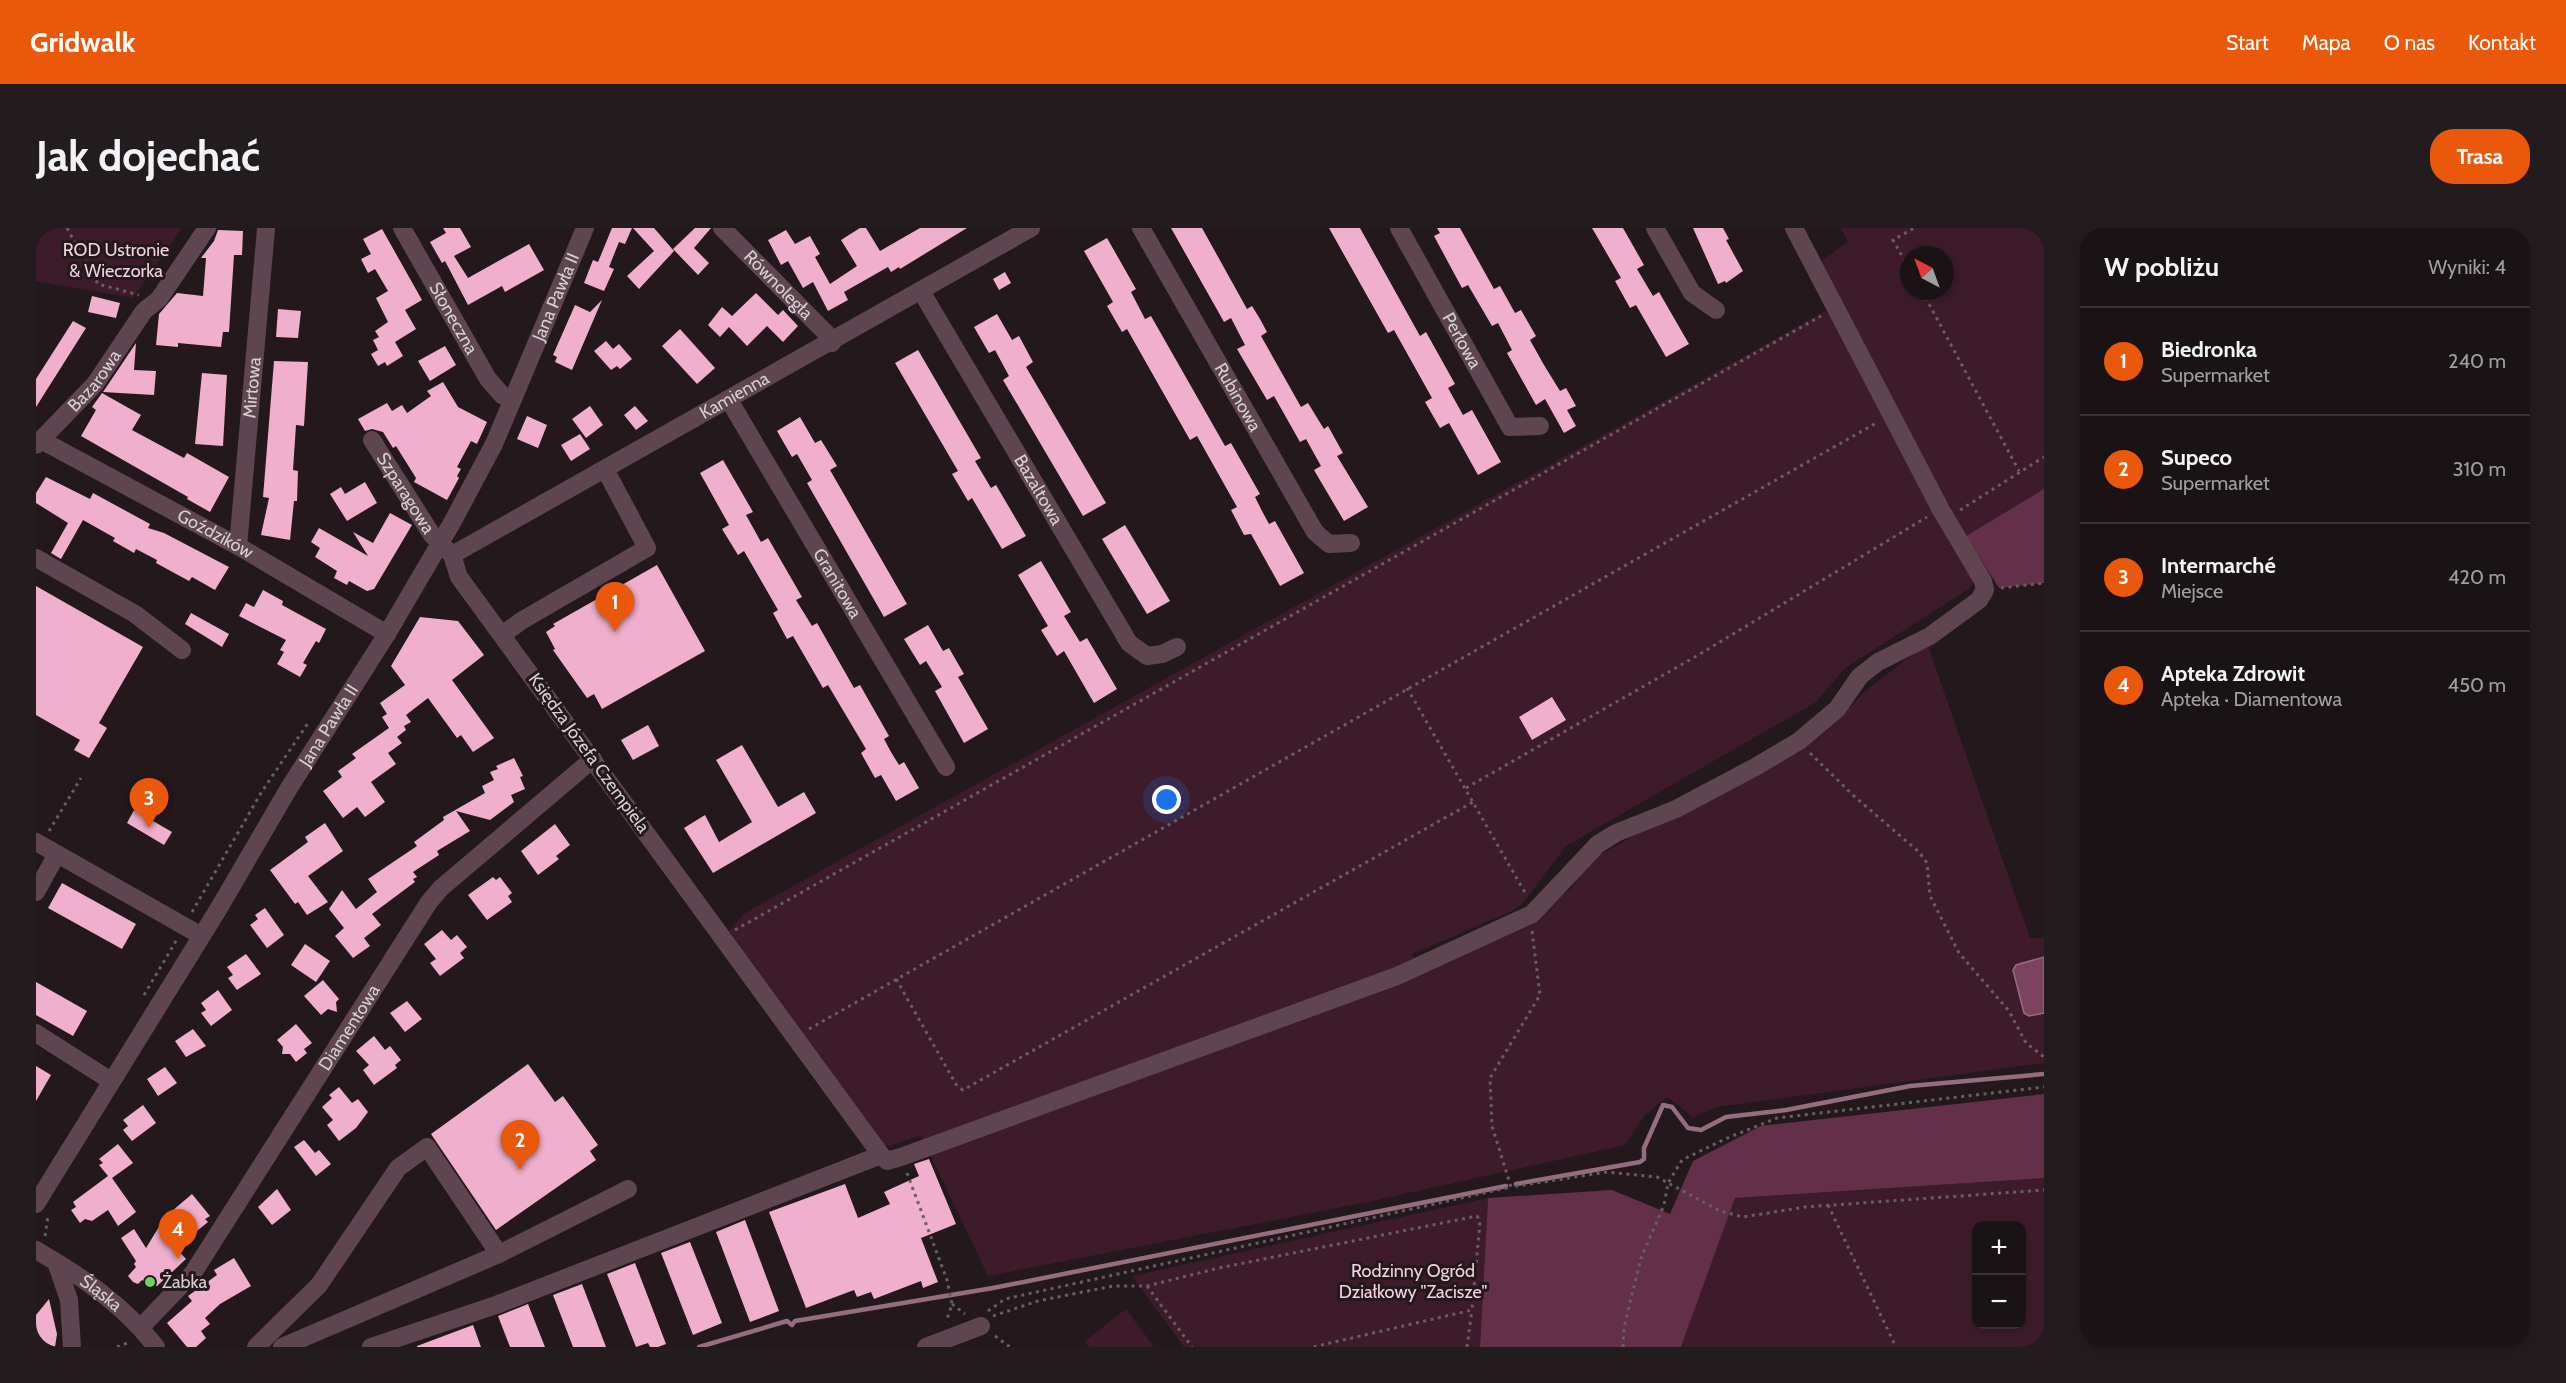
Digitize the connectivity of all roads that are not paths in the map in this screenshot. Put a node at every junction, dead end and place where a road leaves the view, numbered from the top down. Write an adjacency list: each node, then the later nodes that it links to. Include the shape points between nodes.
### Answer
1 (207, 228): 18 (street, Bazarowa, via 159,299 143,306 95,384)
2 (402, 228): 14 (street, Słoneczna, via 488,379 502,395)
3 (585, 228): 14 (street, Jana Pawła II)
4 (722, 228): 13 (street, Równoległa)
5 (1031, 228): 11 (street, Kamienna)
6 (1141, 228): 20 (street, Rubinowa, via 1315,532 1329,544)
7 (1399, 228): 16 (street, Perłowa, via 1510,427)
8 (1655, 228): 12 (street, via 1692,293)
9 (1794, 228): 35 (street, via 1943,514 1983,581 1985,590 1979,600 1930,636 1878,662 1860,676 1837,710 1798,741 1676,809 1598,844 1528,909 1387,980 901,1157 887,1161)
10 (266, 229): 21 (street, Mirtowa)
11 (921, 291): 13 (street, Kamienna); 26 (street, Bazaltowa, via 1130,643 1147,656)
12 (1716, 310)
13 (832, 343): 15 (street, Kamienna)
14 (513, 399): 22 (street, Jana Pawła II)
15 (729, 400): 19 (street, Kamienna); 29 (street, Granitowa)
16 (1540, 426)
17 (372, 440): 22 (street, Szparagowa)
18 (38, 442): 21 (street, Goździków)
19 (605, 469): 22 (street, Kamienna); 25 (street, via 647,548)
20 (1351, 543)
21 (238, 546): 24 (street, Goździków)
22 (446, 550): 24 (street, Jana Pawła II); 25 (street, Księdza Józefa Czempiela, via 459,577)
23 (36, 558): 27 (street, via 135,614)
24 (387, 634): 32 (street, Jana Pawła II)
25 (502, 635): 28 (street, Księdza Józefa Czempiela)
26 (1177, 647)
27 (182, 650)
28 (593, 759): 35 (street, Księdza Józefa Czempiela); 42 (street, Diamentowa, via 429,902 193,1273)
29 (946, 767)
30 (45, 847): 31 (street); 32 (street)
31 (36, 892)
32 (200, 935): 34 (street, Jana Pawła II)
33 (36, 1033): 34 (street)
34 (111, 1080): 37 (street, Jana Pawła II)
35 (881, 1155): 47 (street, via 496,1305)
36 (628, 1189): 39 (street)
37 (44, 1207)
38 (43, 1246): 40 (street, Śląska)
39 (499, 1254): 45 (street, via 427,1147 398,1168 319,1285); 46 (street)
40 (56, 1262): 42 (street, Śląska); 43 (street, via 69,1300)
41 (981, 1326): 48 (street)
42 (141, 1327): 44 (street, Śląska)
43 (72, 1347)
44 (156, 1347)
45 (256, 1347)
46 (283, 1347)
47 (371, 1347)
48 (926, 1347)

